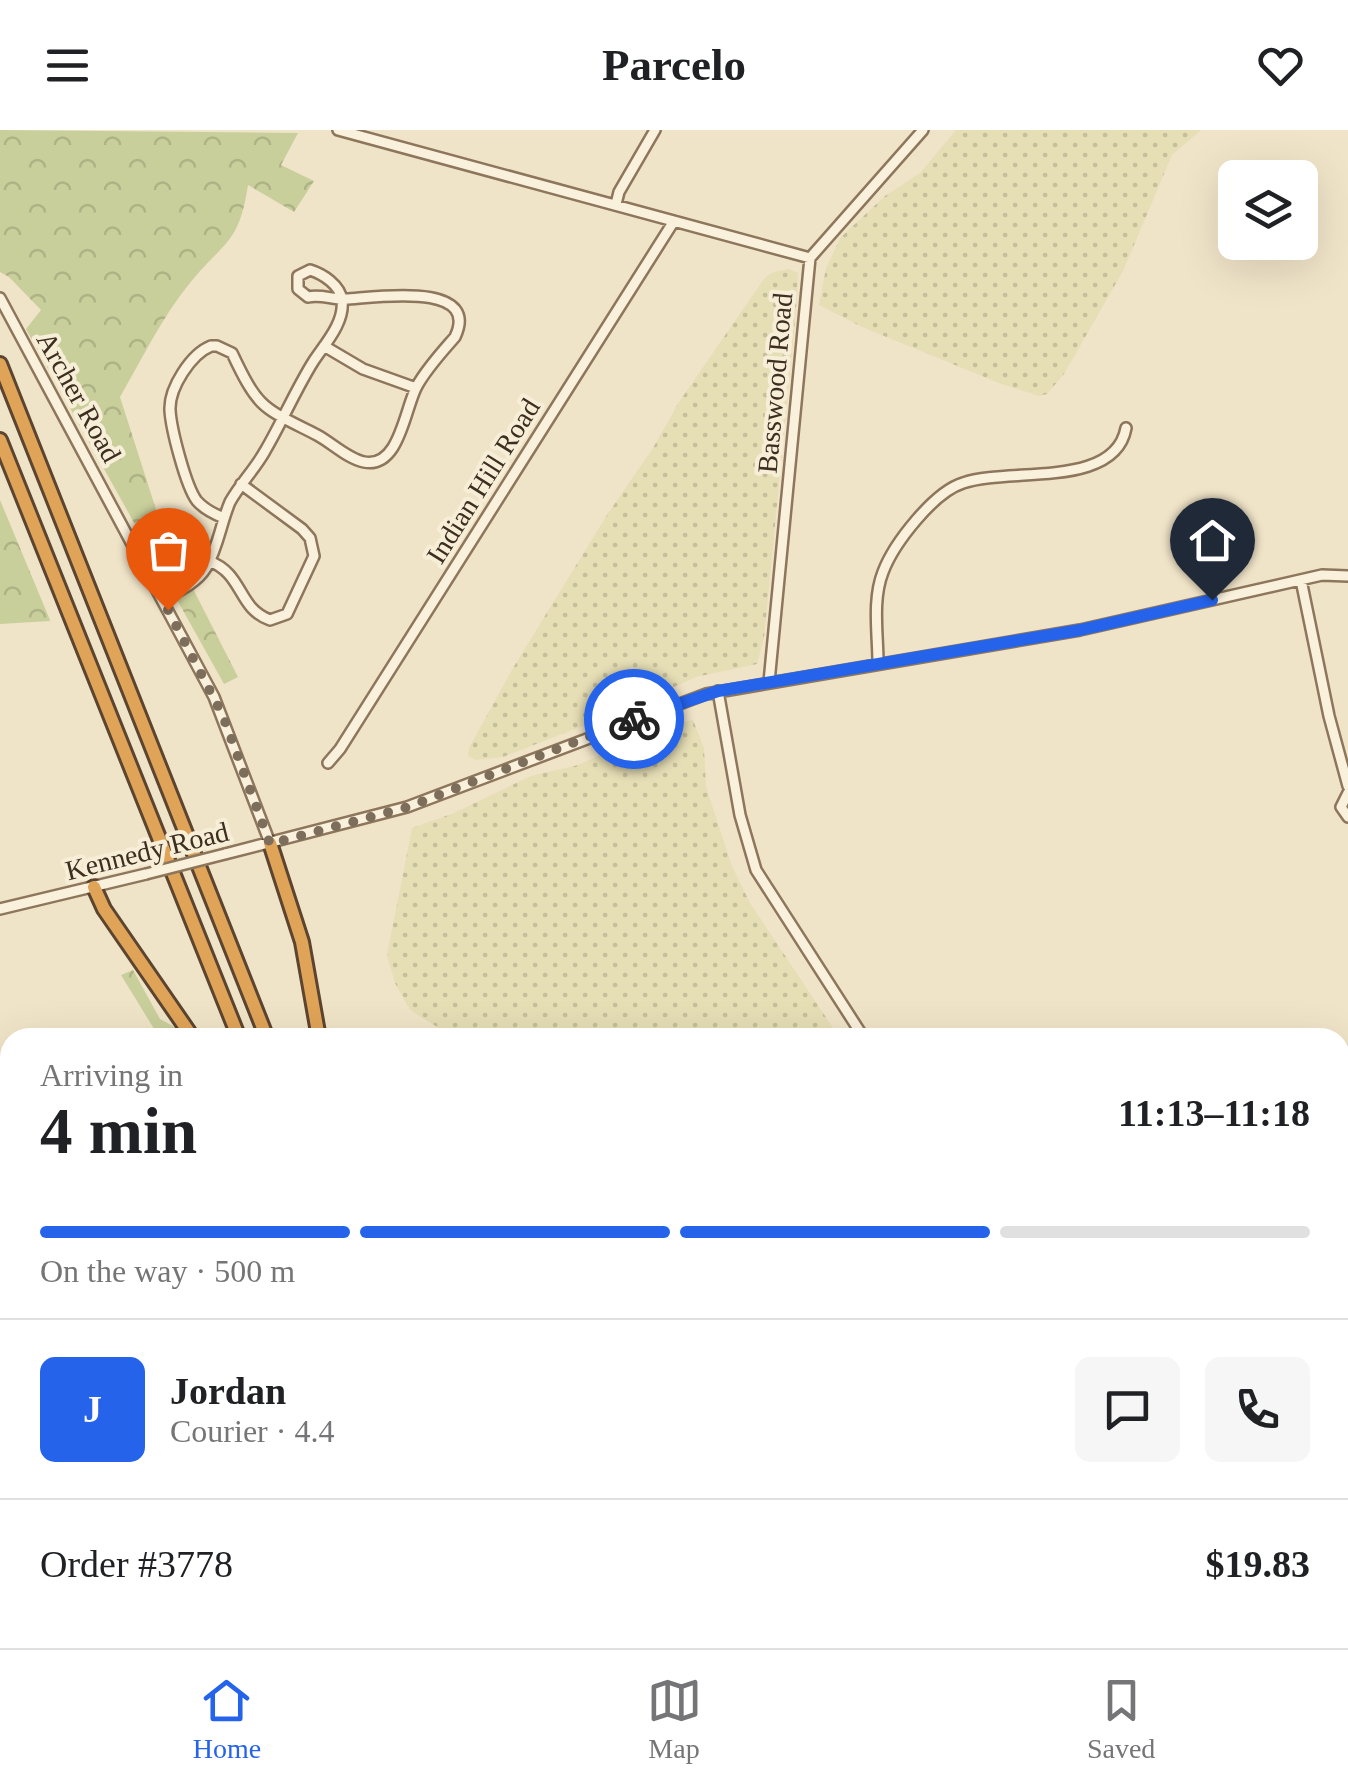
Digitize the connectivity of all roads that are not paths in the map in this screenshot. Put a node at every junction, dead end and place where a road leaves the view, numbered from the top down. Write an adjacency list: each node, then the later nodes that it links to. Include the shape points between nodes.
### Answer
1 (338, 130): 4 (street)
2 (654, 130): 4 (street)
3 (923, 130): 6 (street, Basswood Road)
4 (616, 204): 5 (street)
5 (674, 221): 6 (street); 24 (street, Indian Hill Road)
6 (810, 258): 22 (street, Basswood Road)
7 (0, 298): 20 (street, Archer Road)
8 (342, 299): 8 (street, via 318,272 298,276 301,294); 9 (street); 11 (street, via 406,293 436,299 456,312 455,337)
9 (324, 346): 11 (street, via 362,369); 12 (street)
10 (0, 364): 32 (highway)
11 (416, 388): 12 (street, via 394,445 369,463)
12 (282, 417): 15 (street); 16 (street, via 252,394 226,349 204,349 185,370 170,412 187,480 196,500)
13 (1126, 428): 21 (street, via 1117,451 1093,466 984,478 944,493 913,524 883,571)
14 (0, 440): 31 (highway)
15 (241, 484): 16 (street); 17 (street, via 302,529 314,556 287,614 270,620 250,608 230,572)
16 (224, 518): 17 (street)
17 (209, 561): 20 (street, via 194,582)
18 (1348, 576): 19 (street, Kennedy Road)
19 (1300, 580): 21 (street, Kennedy Road, via 1080,630); 25 (street)
20 (163, 599): 27 (street, Archer Road, via 223,716)
21 (878, 663): 22 (street, Kennedy Road)
22 (769, 682): 23 (street, Kennedy Road)
23 (718, 691): 27 (street, Kennedy Road, via 408,807); 34 (street, via 756,870)
24 (328, 763)
25 (1348, 790): 26 (street, via 1341,807)
26 (1348, 817)
27 (270, 844): 28 (street, Kennedy Road, bridge); 33 (highway, via 302,942)
28 (94, 887): 29 (street, Kennedy Road); 30 (highway)
29 (0, 910)
30 (186, 1028)
31 (235, 1028)
32 (263, 1028)
33 (317, 1028)
34 (858, 1028)

